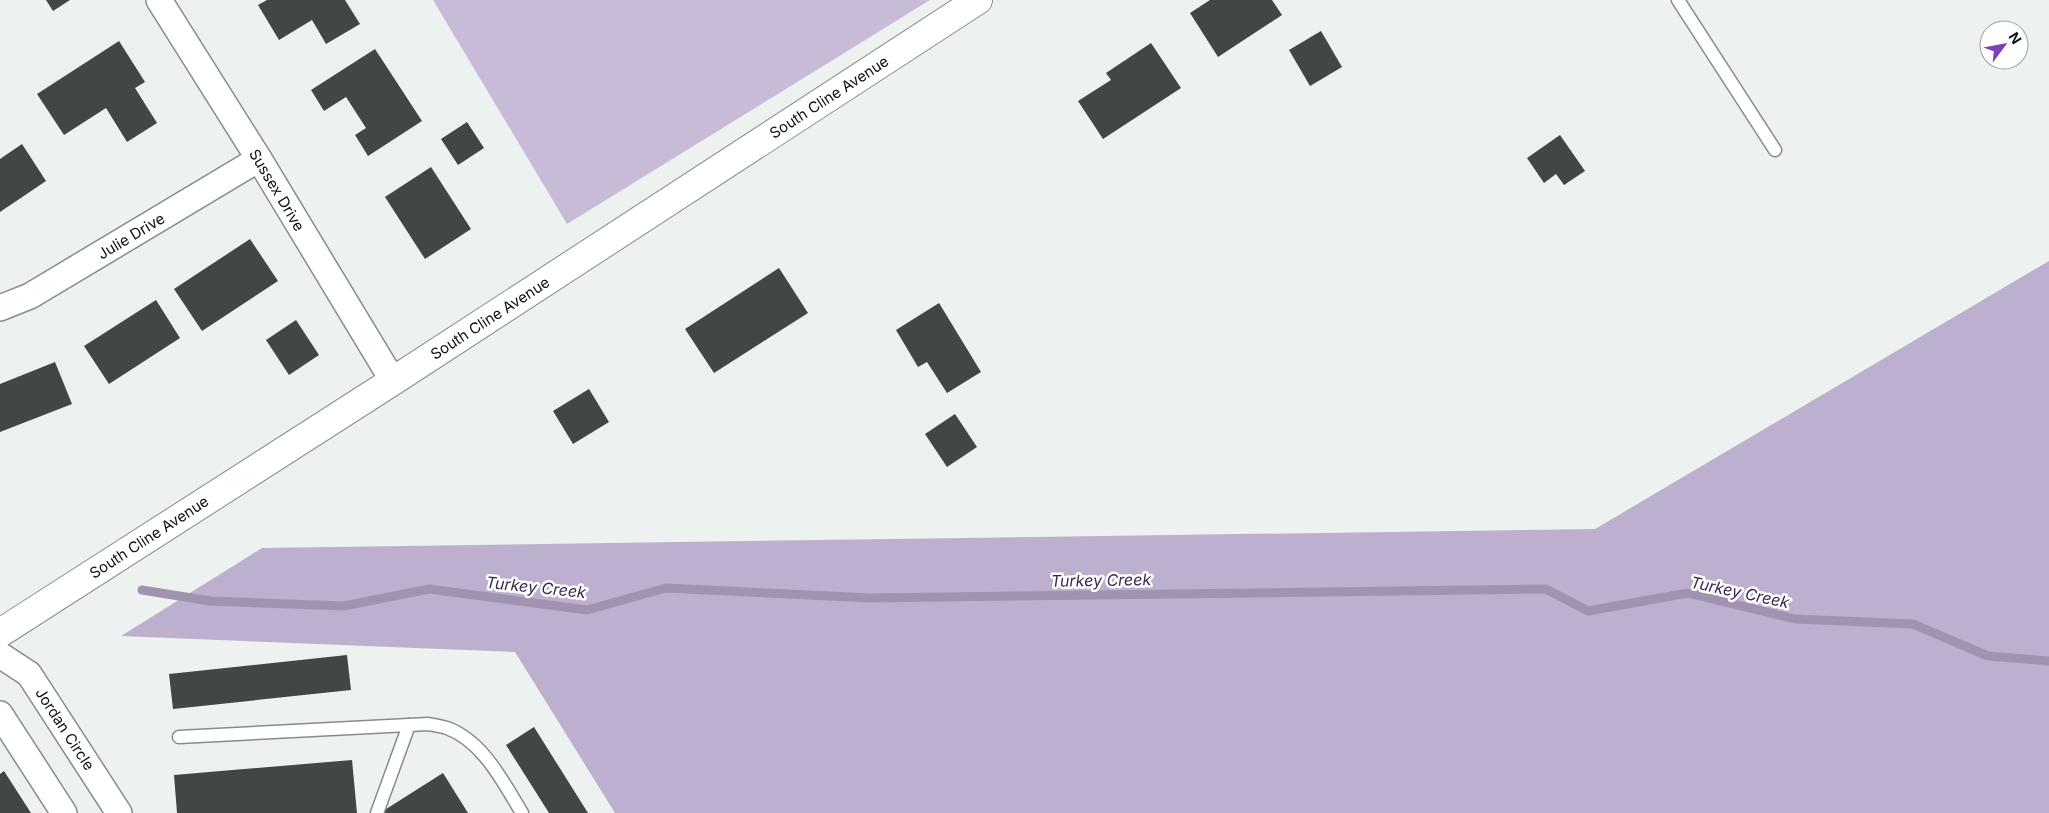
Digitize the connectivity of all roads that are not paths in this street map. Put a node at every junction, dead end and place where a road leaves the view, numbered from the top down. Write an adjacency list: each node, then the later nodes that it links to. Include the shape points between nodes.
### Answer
1 (159, 0): 5 (street, Sussex Drive)
2 (978, 0): 7 (street, South Cline Avenue)
3 (1678, 0): 4 (lane)
4 (1775, 150)
5 (259, 159): 6 (street, Julie Drive, via 30,296); 7 (street, Sussex Drive)
6 (0, 308)
7 (393, 381): 8 (street, South Cline Avenue)
8 (0, 633)
9 (0, 655): 14 (street, Jordan Circle, via 29,674)
10 (0, 714): 13 (street)
11 (409, 725): 12 (lane); 15 (lane); 16 (lane, via 447,728 475,746 488,760)
12 (180, 737)
13 (64, 813)
14 (119, 813)
15 (377, 813)
16 (522, 813)

